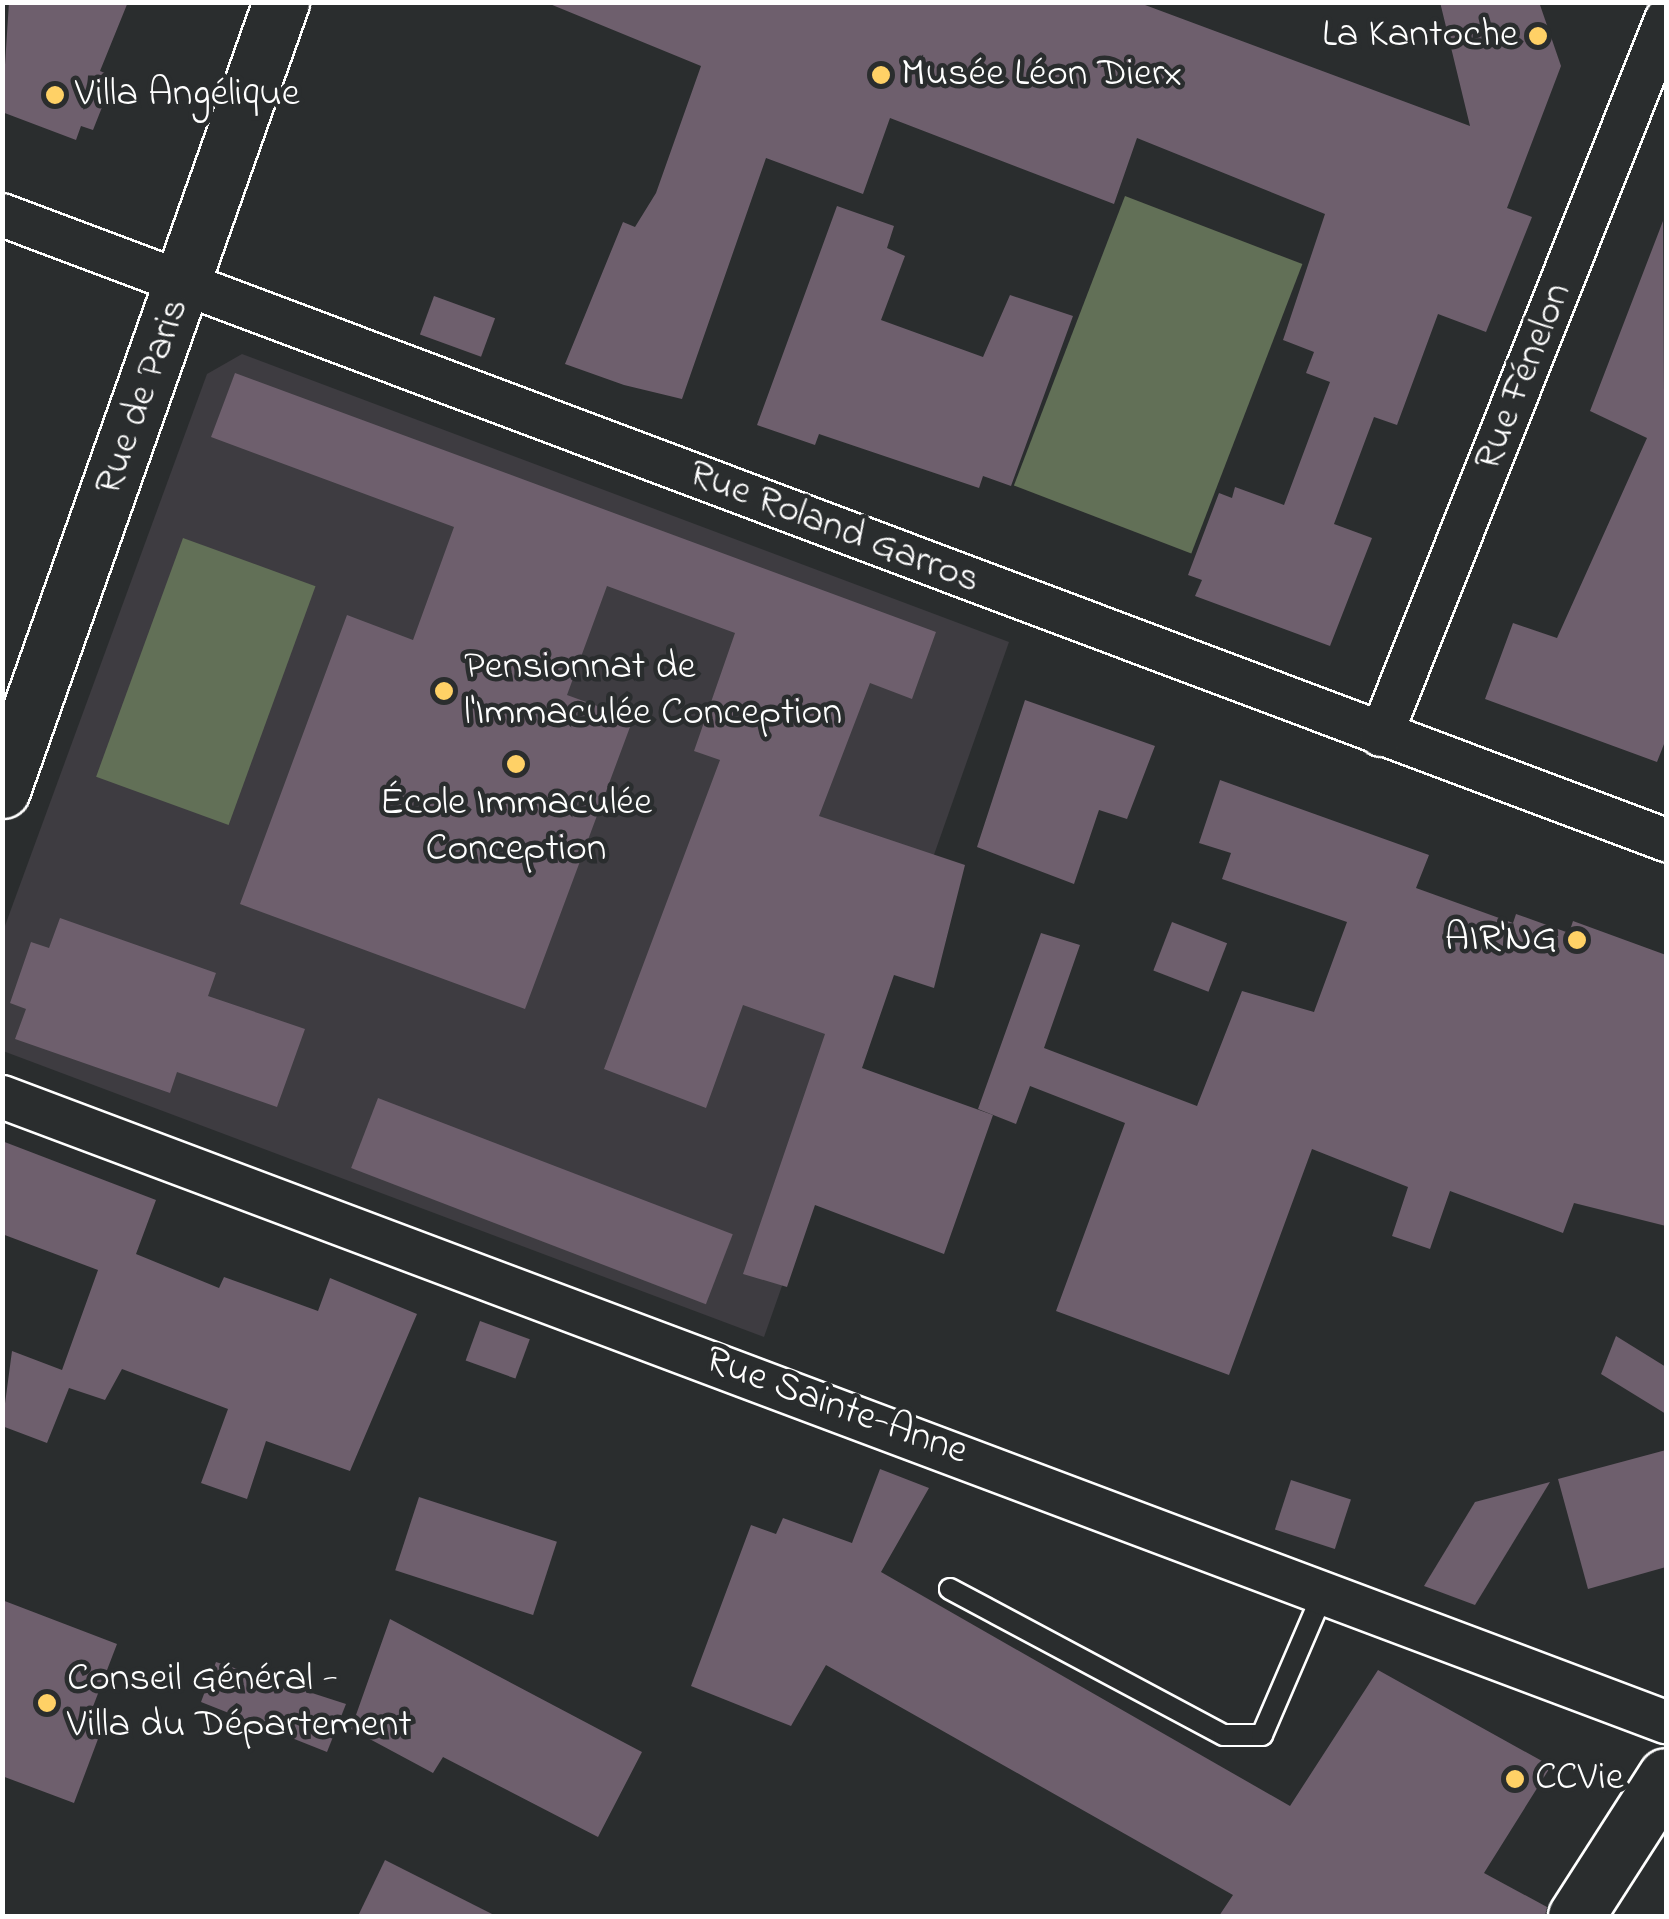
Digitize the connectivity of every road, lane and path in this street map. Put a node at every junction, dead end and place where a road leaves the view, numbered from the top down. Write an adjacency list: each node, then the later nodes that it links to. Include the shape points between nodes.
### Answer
1 (281, 2): 4 (main road, Rue de Paris)
2 (1666, 20): 5 (street, Rue Fénelon)
3 (2, 215): 4 (street, Rue Roland Garros)
4 (183, 284): 5 (street, Rue Roland Garros); 6 (main road, Rue de Paris)
5 (1382, 734): 7 (street, Rue Roland Garros)
6 (2, 790)
7 (1666, 840)
8 (2, 1098): 10 (street, Rue Sainte-Anne)
9 (950, 1589): 10 (lane, via 1224,1734 1262,1735)
10 (1325, 1589): 11 (street, Rue Sainte-Anne)
11 (1666, 1722)
12 (1666, 1776): 13 (main road)
13 (1576, 1916)

